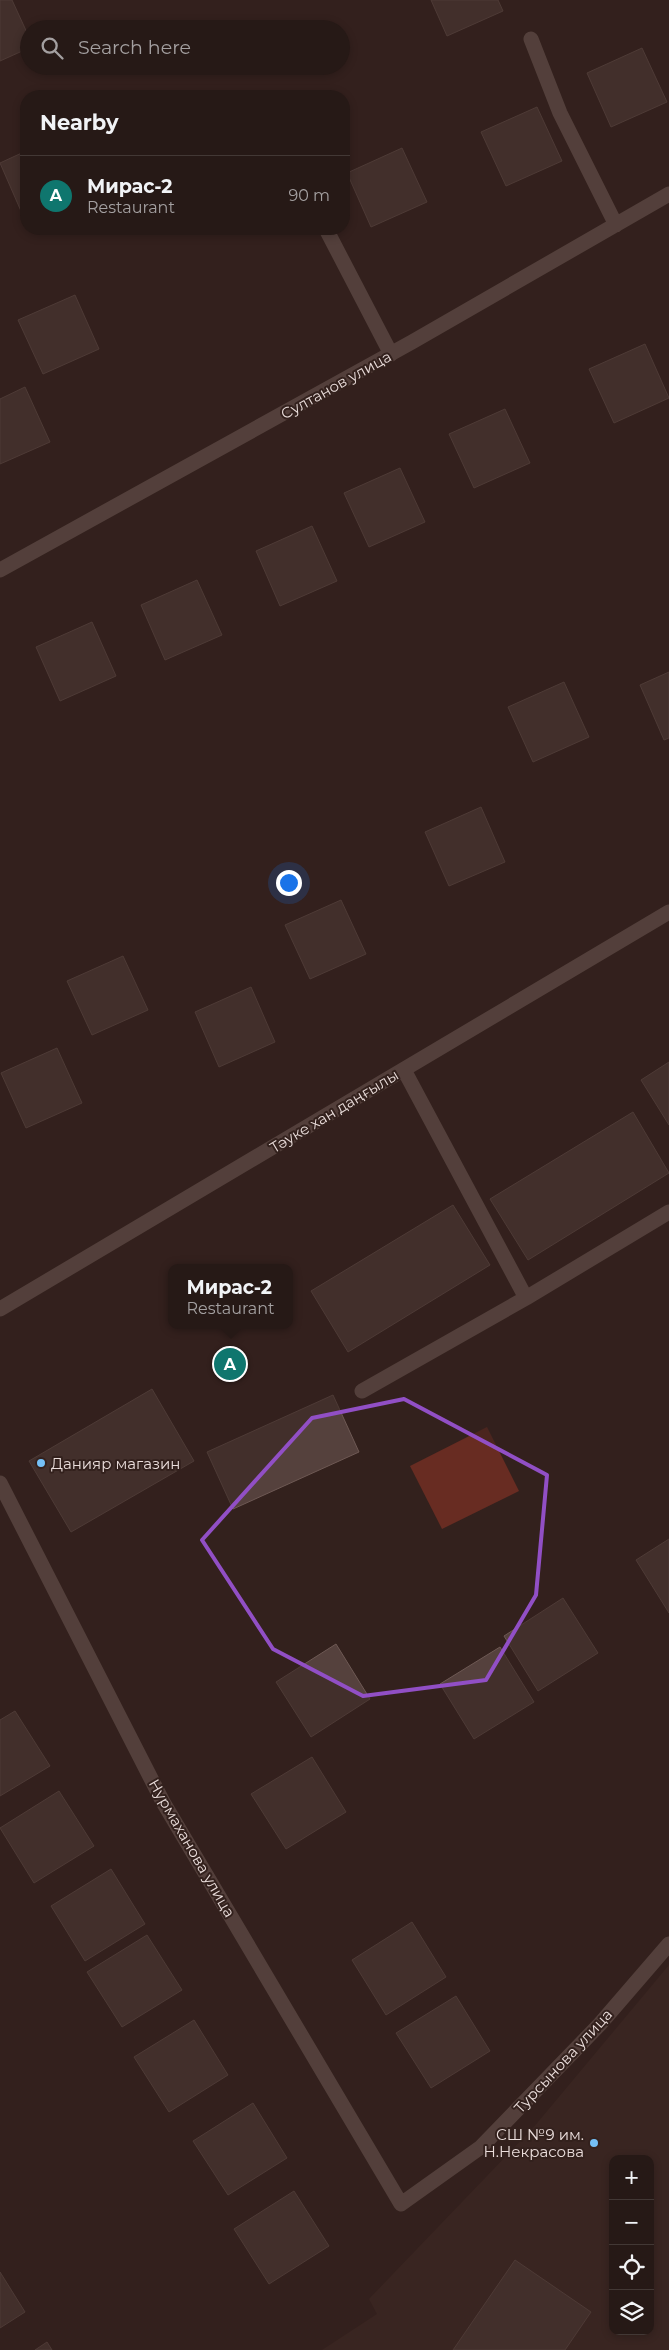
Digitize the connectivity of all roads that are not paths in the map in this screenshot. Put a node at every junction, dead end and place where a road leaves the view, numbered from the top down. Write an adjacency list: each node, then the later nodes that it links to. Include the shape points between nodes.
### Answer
1 (531, 39): 3 (street, via 560,113)
2 (669, 194): 3 (street, Султанов улица)
3 (616, 225): 5 (street, Султанов улица)
4 (329, 235): 5 (street)
5 (391, 354): 6 (street, Султанов улица)
6 (0, 570)
7 (669, 912): 8 (street, Тәуке хан даңғылы)
8 (404, 1070): 10 (street); 11 (street, Тәуке хан даңғылы)
9 (669, 1212): 10 (street)
10 (526, 1298): 12 (street)
11 (0, 1309)
12 (362, 1391)
13 (0, 1483): 15 (street, Нурмаханова улица, via 163,1802)
14 (669, 1944): 15 (street, Турсынова улица, via 600,2024 481,2147)
15 (401, 2204)

